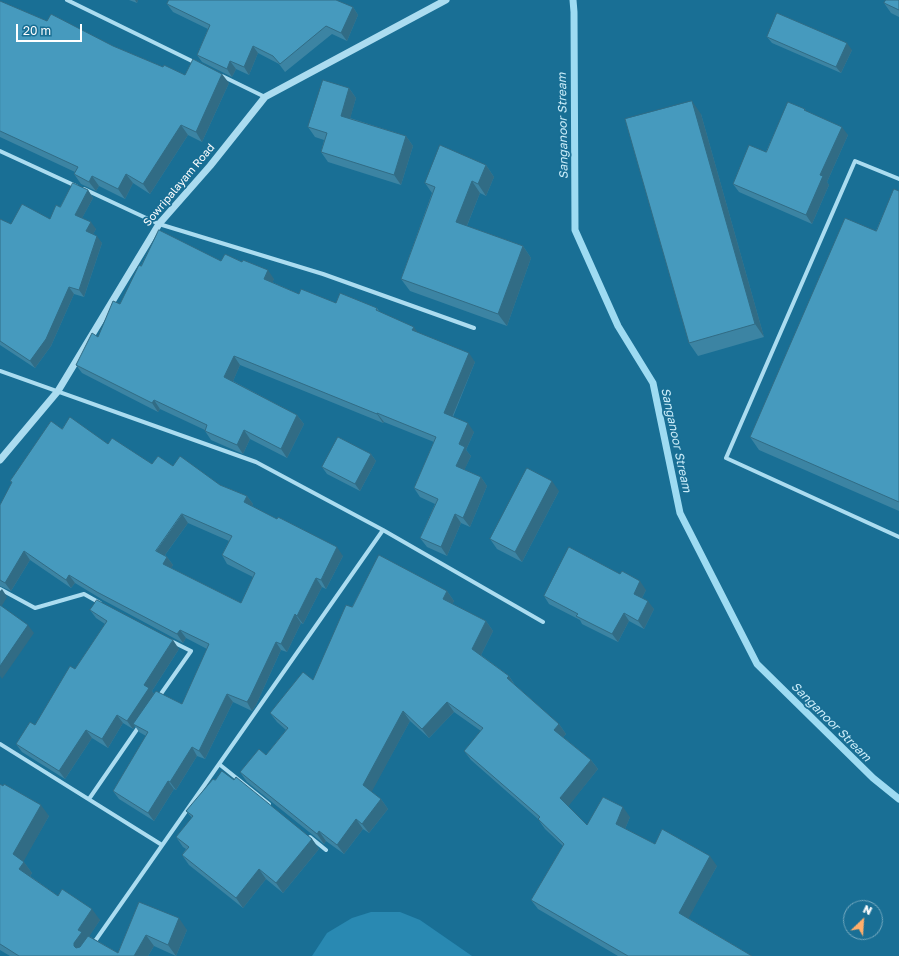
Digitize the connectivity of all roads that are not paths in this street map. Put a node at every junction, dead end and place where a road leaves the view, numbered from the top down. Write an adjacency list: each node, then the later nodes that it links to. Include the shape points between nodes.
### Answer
1 (67, 0): 3 (street)
2 (446, 0): 5 (street, Sowripalayam Road)
3 (201, 66)
4 (216, 73): 5 (street)
5 (265, 97): 8 (street, Sowripalayam Road)
6 (0, 151): 8 (street)
7 (899, 179): 14 (street, via 855,161 726,458)
8 (159, 224): 9 (street, via 323,274); 11 (street, Sowripalayam Road)
9 (474, 328)
10 (0, 371): 11 (street)
11 (58, 391): 12 (street, Sowripalayam Road); 13 (street, via 256,462)
12 (0, 460)
13 (383, 530): 17 (street); 22 (street)
14 (899, 537)
15 (0, 589): 16 (street, via 35,608 84,594)
16 (104, 605)
17 (543, 622)
18 (164, 637): 19 (street, via 191,651)
19 (155, 703)
20 (142, 722): 23 (street)
21 (0, 744): 23 (street)
22 (219, 764): 24 (street); 26 (street)
23 (89, 799): 26 (street)
24 (272, 807)
25 (308, 836): 27 (street)
26 (162, 845): 28 (street)
27 (326, 850)
28 (89, 950)

